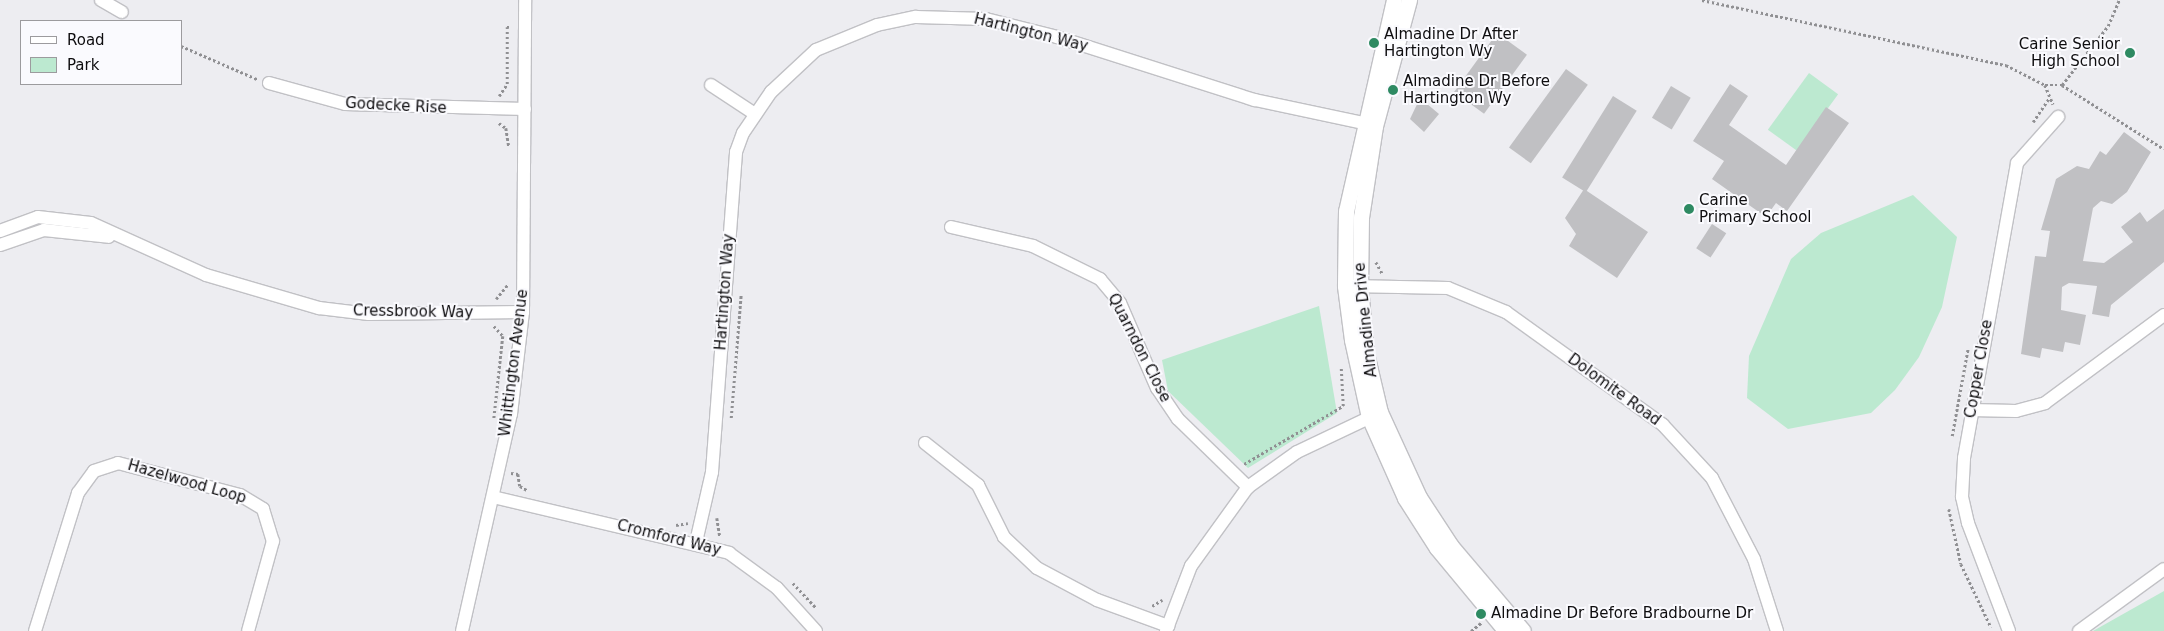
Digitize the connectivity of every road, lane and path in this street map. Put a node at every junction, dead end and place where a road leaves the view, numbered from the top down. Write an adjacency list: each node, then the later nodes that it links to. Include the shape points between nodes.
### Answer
1 (101, 0): 7 (street)
2 (524, 0): 15 (street, Whittington Avenue)
3 (1394, 0): 18 (street, Almadine Drive)
4 (1409, 0): 18 (street, Almadine Drive)
5 (1702, 0): 11 (path, via 2006,65)
6 (2119, 0): 12 (path, via 2108,26)
7 (122, 12)
8 (182, 46): 9 (path)
9 (269, 83): 14 (street, Godecke Rise, via 344,104)
10 (711, 85): 16 (street)
11 (2045, 85): 12 (path); 17 (path)
12 (2062, 85): 19 (path)
13 (499, 94): 14 (path)
14 (498, 109): 15 (street, Godecke Rise); 20 (path, via 497,121 506,128)
15 (525, 109): 30 (street, Whittington Avenue)
16 (755, 114): 18 (street, Hartington Way, via 816,50 877,25 949,15 1057,37 1255,100); 43 (street, Hartington Way, via 743,133 733,174 712,472)
17 (2058, 118): 33 (street, Copper Close, via 2017,163)
18 (1369, 124): 28 (street, Almadine Drive, via 1346,211)
19 (2164, 149)
20 (509, 157)
21 (951, 227): 39 (street, Quarndon Close, via 1033,246 1100,279 1120,303 1157,388 1178,419)
22 (0, 231): 23 (street, Cressbrook Way, via 38,217 64,218 90,222)
23 (136, 244): 24 (street, Cressbrook Way, via 86,231 50,230 26,233); 31 (street, Cressbrook Way, via 206,275 319,308 370,314)
24 (0, 245)
25 (1374, 258): 29 (path, via 1384,278)
26 (508, 275): 31 (path, via 504,294 495,300)
27 (742, 284): 36 (path)
28 (1352, 286): 29 (street, Dolomite Road); 34 (street, Almadine Drive)
29 (1382, 286): 54 (street, Dolomite Road, via 1448,288 1506,312 1663,426 1712,478 1754,559)
30 (523, 312): 31 (street, Cressbrook Way); 38 (street, Whittington Avenue, via 511,414)
31 (494, 313): 35 (path, via 493,325 503,336)
32 (2164, 315): 33 (street, via 2045,403 2016,411)
33 (1971, 410): 55 (street, Copper Close, via 1962,497)
34 (1375, 415): 39 (street, via 1297,452); 52 (street, Almadine Drive, via 1405,498 1443,556); 53 (street, Almadine Drive, via 1419,497 1456,552)
35 (494, 422)
36 (730, 429)
37 (925, 444): 47 (street, via 978,485 1004,537 1037,568 1097,600)
38 (499, 470): 40 (path, via 518,474 520,486); 41 (street, Whittington Avenue)
39 (1248, 487): 47 (street, via 1206,540 1180,589)
40 (533, 492)
41 (493, 497): 45 (street, Cromford Way); 50 (street, Whittington Avenue)
42 (718, 508): 43 (path, via 717,517)
43 (702, 516): 44 (path, via 693,516 678,526); 45 (street, Hartington Way)
44 (668, 523)
45 (696, 542): 51 (street, Cromford Way, via 729,553 777,588)
46 (2164, 569): 56 (street)
47 (1167, 628)
48 (36, 631): 49 (street, Hazelwood Loop, via 78,493 94,471 118,463 240,495 263,509 273,541)
49 (248, 631)
50 (462, 631)
51 (816, 631)
52 (1506, 631)
53 (1523, 631)
54 (1777, 631)
55 (2008, 631)
56 (2079, 631)

